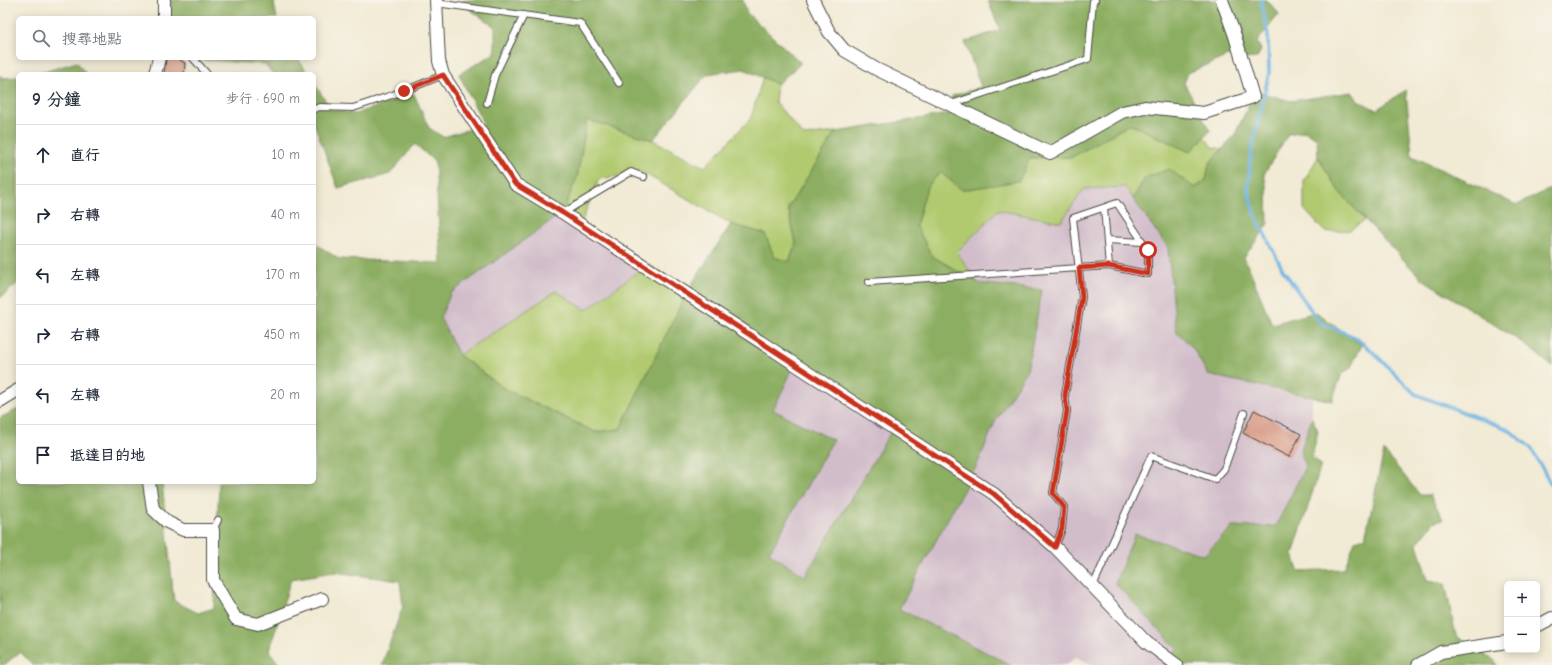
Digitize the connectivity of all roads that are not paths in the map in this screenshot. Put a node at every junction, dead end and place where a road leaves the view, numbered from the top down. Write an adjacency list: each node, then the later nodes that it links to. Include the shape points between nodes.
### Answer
1 (164, 0): 7 (street)
2 (813, 0): 15 (street, via 829,32 844,50 876,69)
3 (1095, 0): 15 (lane, via 1088,59)
4 (1222, 0): 15 (street, via 1253,97 1204,113 1145,107 1122,112 1050,153)
5 (436, 2): 6 (lane); 12 (street, via 439,61)
6 (524, 15): 13 (lane, via 580,23); 14 (lane, via 495,75)
7 (164, 16)
8 (158, 60): 10 (street)
9 (195, 60): 11 (lane)
10 (156, 72)
11 (205, 72)
12 (443, 75): 16 (lane, via 353,108); 19 (street, via 515,184)
13 (619, 83)
14 (486, 103)
15 (951, 104)
16 (316, 108)
17 (644, 177): 19 (lane, via 631,172)
18 (1104, 208): 20 (lane); 21 (lane, via 1116,203); 23 (lane, via 1073,218)
19 (563, 213): 29 (street, via 994,494)
20 (1107, 240): 21 (lane); 22 (lane)
21 (1143, 242): 22 (lane, via 1148,250 1148,274)
22 (1109, 266): 23 (lane)
23 (1079, 268): 24 (lane); 29 (lane, via 1082,297 1065,395 1067,411 1053,493 1064,507 1062,529)
24 (869, 282)
25 (16, 391): 26 (street)
26 (0, 401)
27 (1244, 413): 30 (lane, via 1224,469 1214,480 1151,456)
28 (149, 484): 31 (street, via 153,508 167,522 183,530 216,525 213,580 236,619 258,624)
29 (1055, 547): 30 (street)
30 (1093, 586): 35 (street, via 1146,642)
31 (322, 599)
32 (1552, 618): 33 (street)
33 (1540, 624)
34 (1504, 642): 36 (street, via 1441,652)
35 (1177, 665)
36 (1418, 665)

